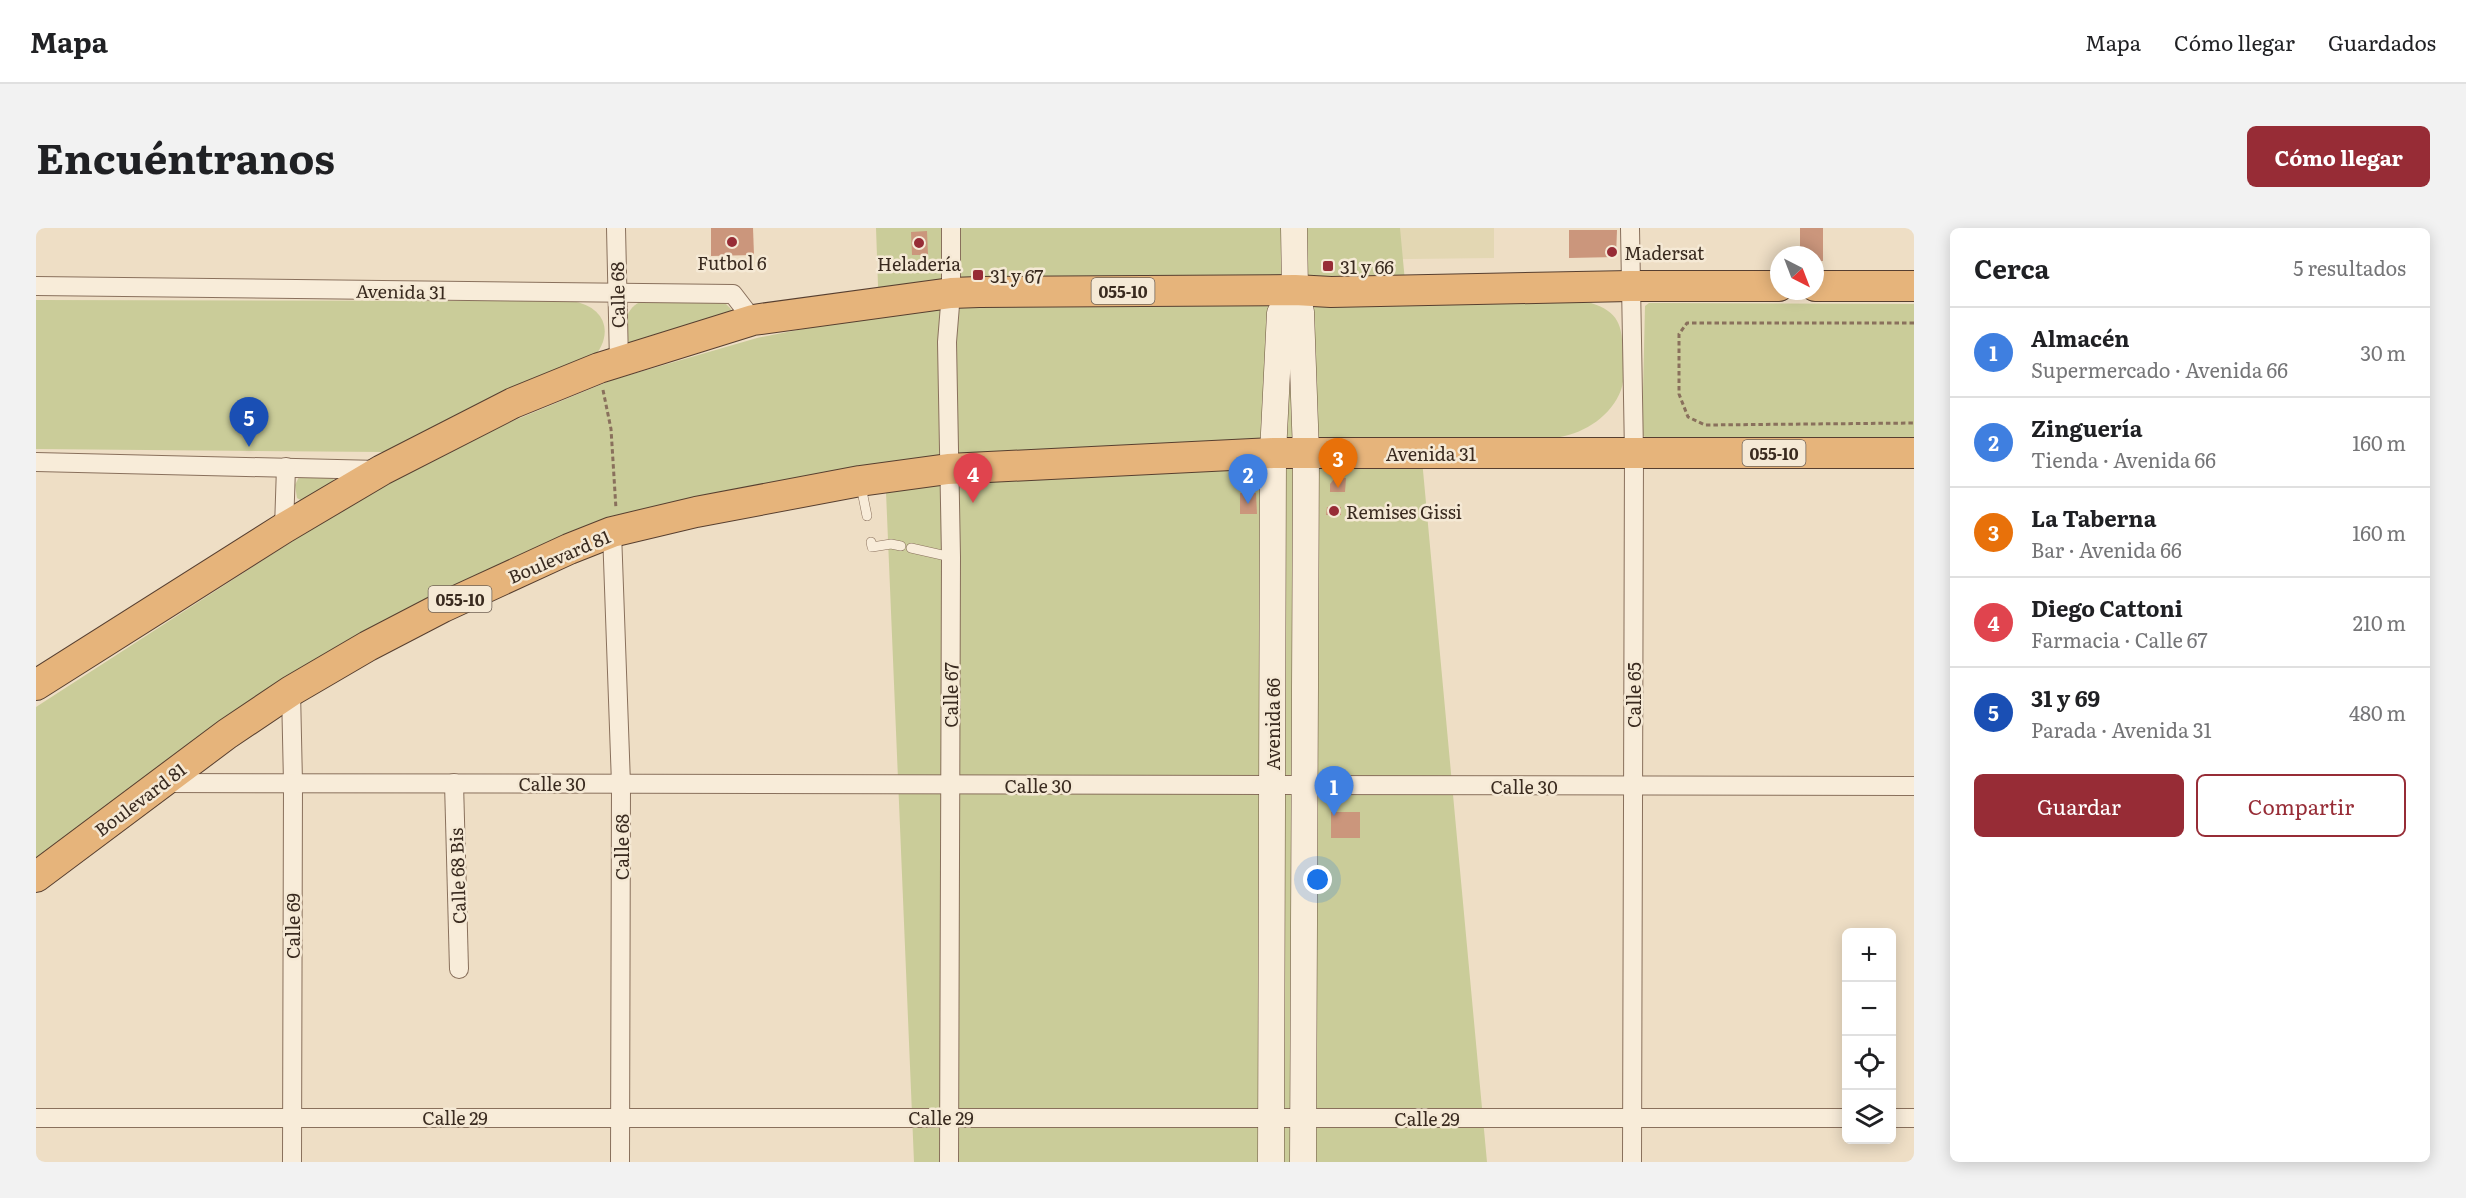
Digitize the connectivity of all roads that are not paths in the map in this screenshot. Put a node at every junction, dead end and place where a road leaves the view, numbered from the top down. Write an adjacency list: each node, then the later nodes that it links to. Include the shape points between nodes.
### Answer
1 (616, 228): 12 (street, Calle 68)
2 (951, 228): 11 (street, Calle 67)
3 (1294, 228): 10 (main road, Avenida 66)
4 (1630, 228): 6 (street, Calle 65)
5 (36, 286): 12 (street, Avenida 31)
6 (1630, 286): 7 (highway, 055-10); 10 (highway, 055-10); 17 (street, Calle 65)
7 (1770, 286)
8 (1824, 286): 9 (highway)
9 (1914, 286)
10 (1295, 290): 11 (highway, 055-10); 15 (main road, Avenida 66, via 1280,313); 16 (main road, Avenida 66, via 1301,312)
11 (951, 293): 13 (highway, 055-10); 21 (street, Calle 67, via 947,342)
12 (615, 294): 13 (street, Avenida 31, via 733,294); 14 (street, Calle 68)
13 (753, 320): 14 (highway, 055-10)
14 (609, 365): 22 (highway, 055-10, via 513,403)
15 (1273, 453): 16 (highway, Avenida 31 / 055-10); 21 (highway, Avenida 31 / 055-10); 36 (main road, Avenida 66)
16 (1306, 453): 17 (highway, Avenida 31 / 055-10); 37 (main road, Avenida 66)
17 (1634, 453): 18 (highway, Avenida 31 / 055-10); 38 (street, Calle 65)
18 (1914, 453)
19 (36, 462): 20 (street)
20 (286, 466): 22 (street); 25 (street)
21 (948, 469): 23 (highway, Boulevard 81 / 055-10); 28 (street, Calle 67)
22 (382, 470): 25 (highway, 055-10)
23 (860, 481): 24 (lane); 26 (highway, Boulevard 81 / 055-10)
24 (867, 516)
25 (284, 528): 29 (highway, 055-10)
26 (615, 531): 30 (highway, Boulevard 81 / 055-10, via 442,607); 34 (street, Calle 68)
27 (871, 542): 28 (lane, via 872,547 891,544)
28 (951, 557): 35 (street, Calle 67)
29 (36, 685)
30 (291, 691): 31 (highway, Boulevard 81 / 055-10); 32 (street, Calle 69)
31 (161, 783): 32 (street, Calle 30); 40 (highway, Boulevard 81 / 055-10)
32 (293, 783): 33 (street, Calle 30); 42 (street, Calle 69)
33 (454, 783): 34 (street, Calle 30); 41 (street, Calle 68 Bis)
34 (621, 784): 35 (street, Calle 30); 43 (street, Calle 68)
35 (950, 784): 36 (street, Calle 30); 44 (street, Calle 67)
36 (1272, 785): 37 (street, Calle 30); 46 (main road, Avenida 66)
37 (1305, 785): 38 (street, Calle 30); 47 (main road, Avenida 66)
38 (1633, 786): 39 (street, Calle 30); 48 (street, Calle 65)
39 (1914, 786)
40 (36, 877)
41 (459, 969)
42 (292, 1116): 43 (street, Calle 29); 45 (street, Calle 29); 52 (street, Calle 69)
43 (620, 1117): 44 (street, Calle 29); 53 (street, Calle 68)
44 (949, 1117): 46 (street, Calle 29); 54 (street, Calle 67)
45 (36, 1118)
46 (1271, 1118): 47 (street, Calle 29); 55 (main road, Avenida 66)
47 (1304, 1118): 48 (street, Calle 29); 56 (main road, Avenida 66)
48 (1632, 1118): 49 (street, Calle 29); 57 (street, Calle 65)
49 (1842, 1118)
50 (1896, 1118): 51 (street)
51 (1914, 1118)
52 (292, 1162)
53 (620, 1162)
54 (948, 1162)
55 (1271, 1162)
56 (1303, 1162)
57 (1632, 1162)

